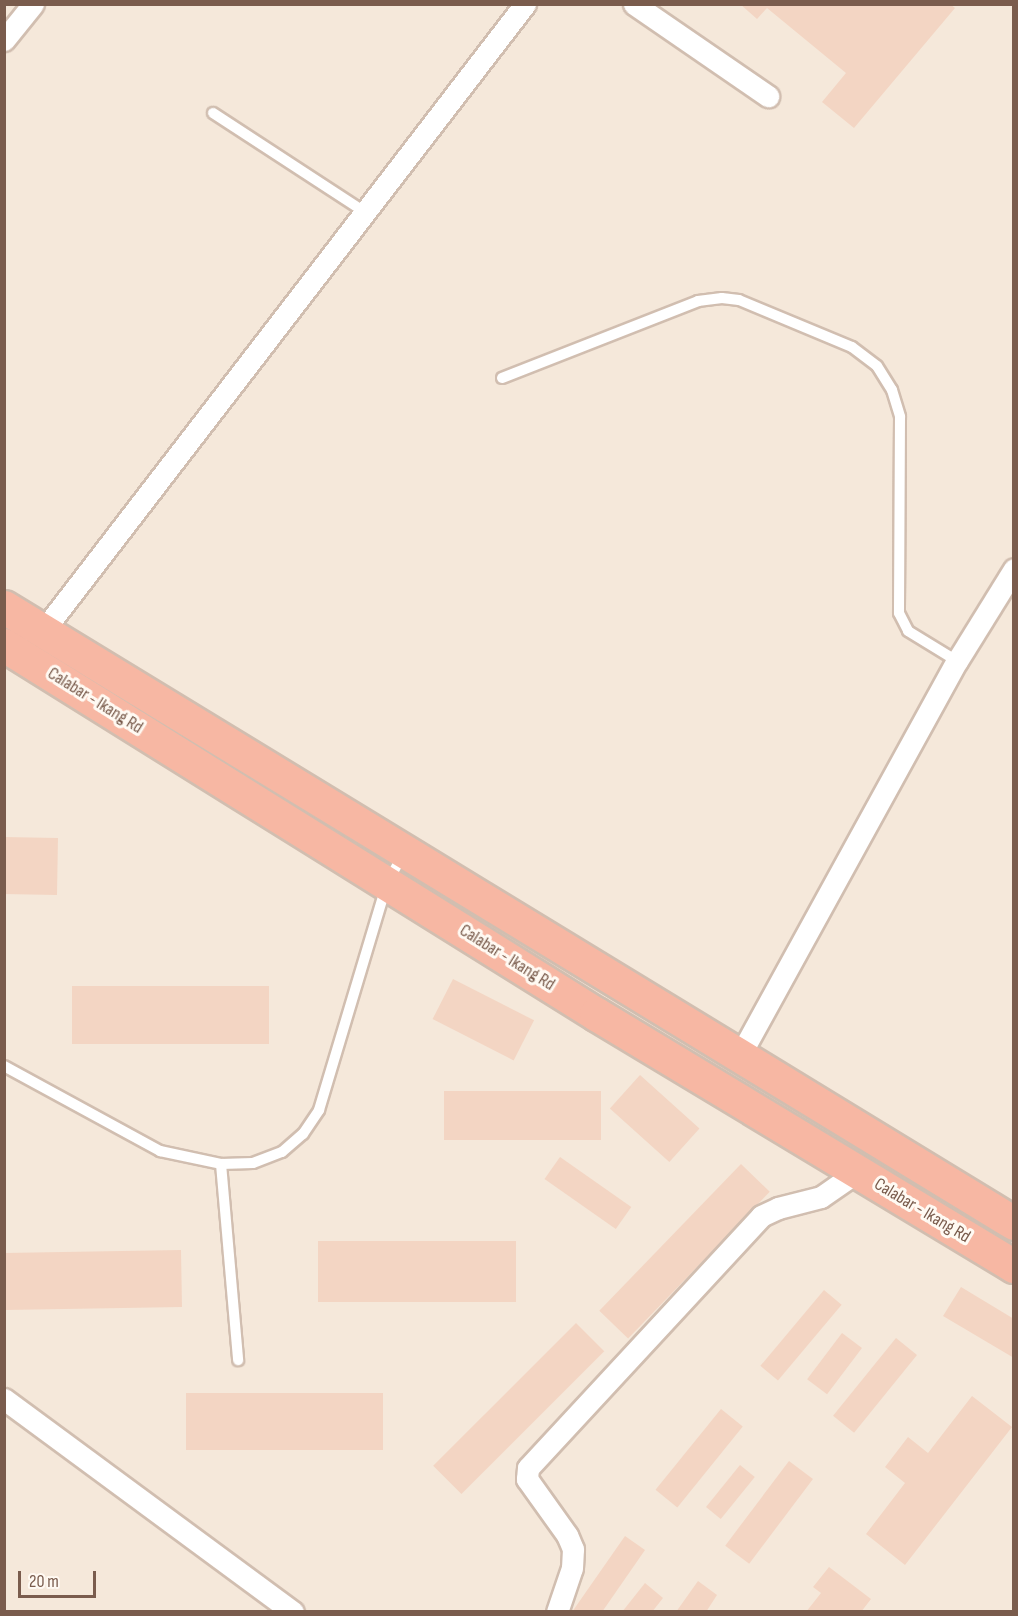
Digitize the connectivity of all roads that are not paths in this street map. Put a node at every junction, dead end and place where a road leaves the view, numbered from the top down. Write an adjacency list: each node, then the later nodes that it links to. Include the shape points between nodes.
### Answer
1 (33, 4): 4 (street)
2 (525, 4): 7 (street)
3 (634, 4): 5 (street)
4 (4, 40)
5 (768, 96)
6 (213, 113): 7 (lane, via 280,153)
7 (365, 212): 11 (street)
8 (502, 378): 13 (lane, via 698,301 722,298 739,300 852,347 877,366 892,390 900,417 899,614 908,631)
9 (1014, 569): 13 (street)
10 (4, 607): 11 (highway, Calabar - Ikang Rd)
11 (43, 631): 14 (highway, Calabar - Ikang Rd)
12 (4, 645): 15 (highway, Calabar - Ikang Rd)
13 (957, 661): 16 (street)
14 (404, 852): 15 (lane); 16 (highway, Calabar - Ikang Rd)
15 (387, 884): 18 (lane, via 319,1110 303,1134 282,1152 253,1163); 19 (highway, Calabar - Ikang Rd)
16 (739, 1057): 20 (highway, Calabar - Ikang Rd)
17 (4, 1066): 18 (lane, via 160,1151)
18 (221, 1164): 22 (lane)
19 (857, 1172): 21 (highway, Calabar - Ikang Rd); 25 (street, via 821,1197 761,1216 528,1468 527,1479 572,1542 573,1561)
20 (1014, 1223)
21 (1014, 1266)
22 (238, 1360)
23 (4, 1399): 24 (street)
24 (293, 1611)
25 (557, 1611)

